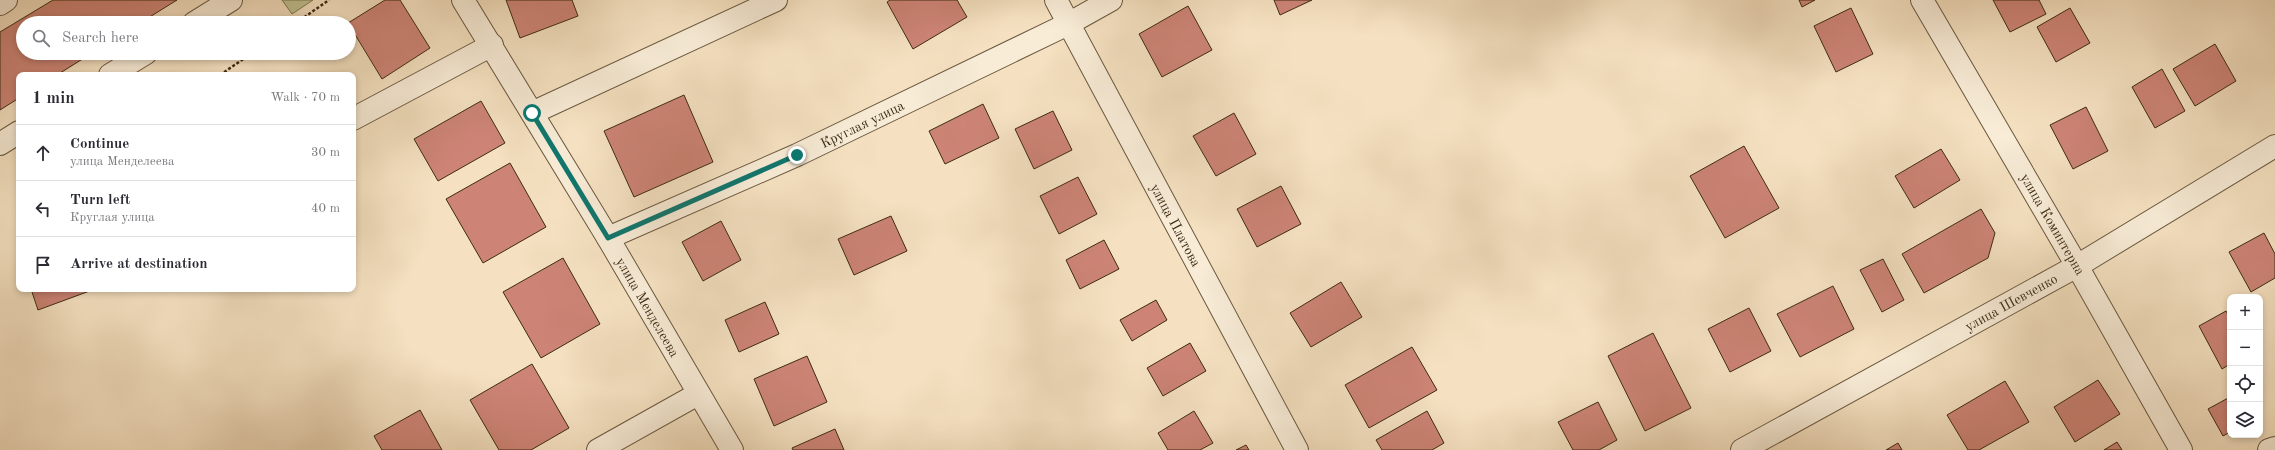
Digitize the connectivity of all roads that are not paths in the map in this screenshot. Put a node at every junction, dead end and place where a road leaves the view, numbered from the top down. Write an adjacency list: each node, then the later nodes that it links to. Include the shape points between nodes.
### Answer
1 (6, 0): 8 (street)
2 (231, 0): 9 (street)
3 (463, 0): 11 (street, улица Менделеева)
4 (776, 0): 14 (street)
5 (1056, 0): 10 (street, улица Платова)
6 (1111, 0): 10 (street, Круглая улица)
7 (1922, 0): 20 (street, улица Коминтерна)
8 (0, 4)
9 (205, 16)
10 (1068, 24): 19 (street, Круглая улица, via 797,155); 25 (street, улица Платова)
11 (492, 45): 14 (street, улица Менделеева); 15 (street)
12 (135, 60): 13 (street)
13 (115, 72)
14 (532, 113): 19 (street, улица Менделеева)
15 (356, 117)
16 (16, 134): 17 (street)
17 (0, 144)
18 (2275, 146): 20 (street, улица Шевченко)
19 (608, 238): 21 (street, улица Менделеева)
20 (2077, 266): 26 (street, улица Шевченко); 27 (street, улица Коминтерна)
21 (698, 394): 23 (street); 24 (street, улица Менделеева)
22 (2275, 448): 28 (street)
23 (598, 450)
24 (732, 450)
25 (1297, 450)
26 (1742, 450)
27 (2181, 450)
28 (2269, 450)

